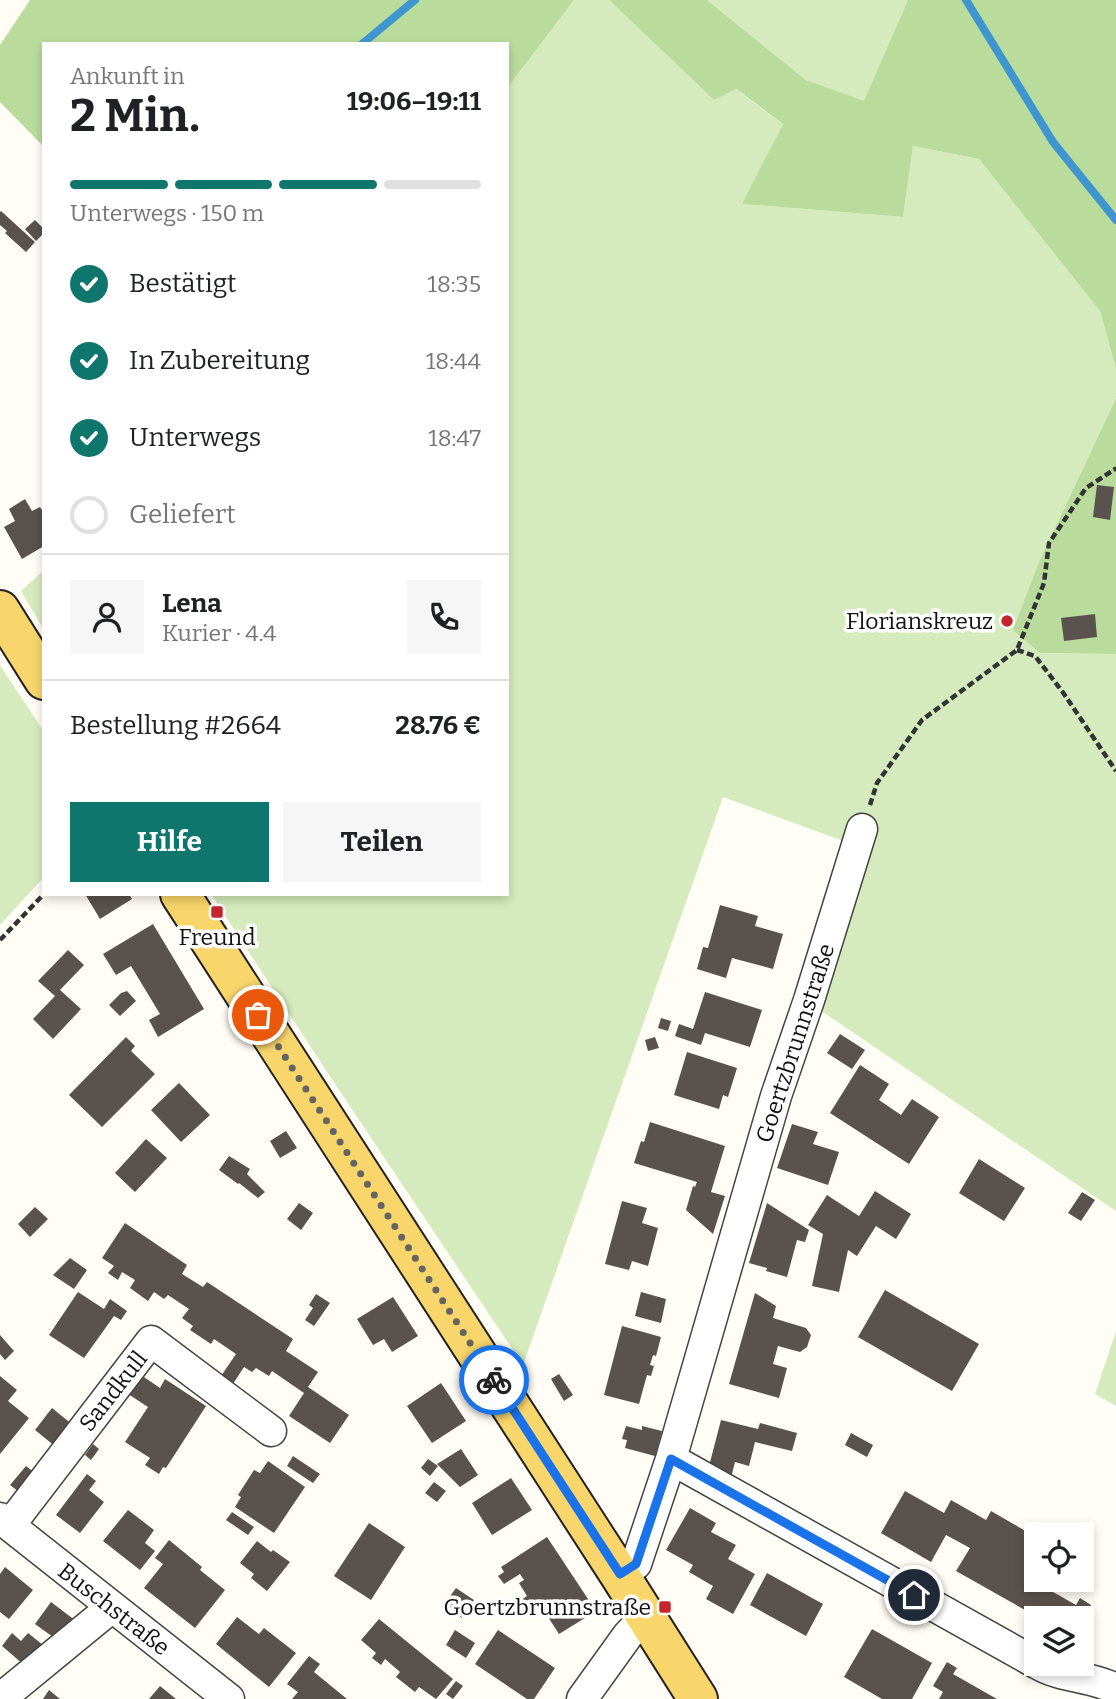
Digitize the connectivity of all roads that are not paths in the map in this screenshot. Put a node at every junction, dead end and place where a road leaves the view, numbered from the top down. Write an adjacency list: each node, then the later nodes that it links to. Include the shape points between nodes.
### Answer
1 (0, 610): 2 (main road)
2 (42, 677)
3 (862, 829): 6 (street, Goertzbrunnstraße, via 776,1096)
4 (181, 896): 8 (main road)
5 (271, 1431): 7 (street, Sandkull, via 152,1341)
6 (671, 1459): 8 (street, Goertzbrunnstraße, via 636,1564); 11 (street)
7 (5, 1522): 9 (street, Buschstraße)
8 (620, 1574): 10 (main road)
9 (112, 1607): 14 (street); 15 (street, Buschstraße)
10 (646, 1616): 16 (street); 17 (main road)
11 (1024, 1656)
12 (1080, 1676): 13 (street)
13 (1116, 1689)
14 (6, 1694)
15 (229, 1699)
16 (582, 1699)
17 (698, 1699)

